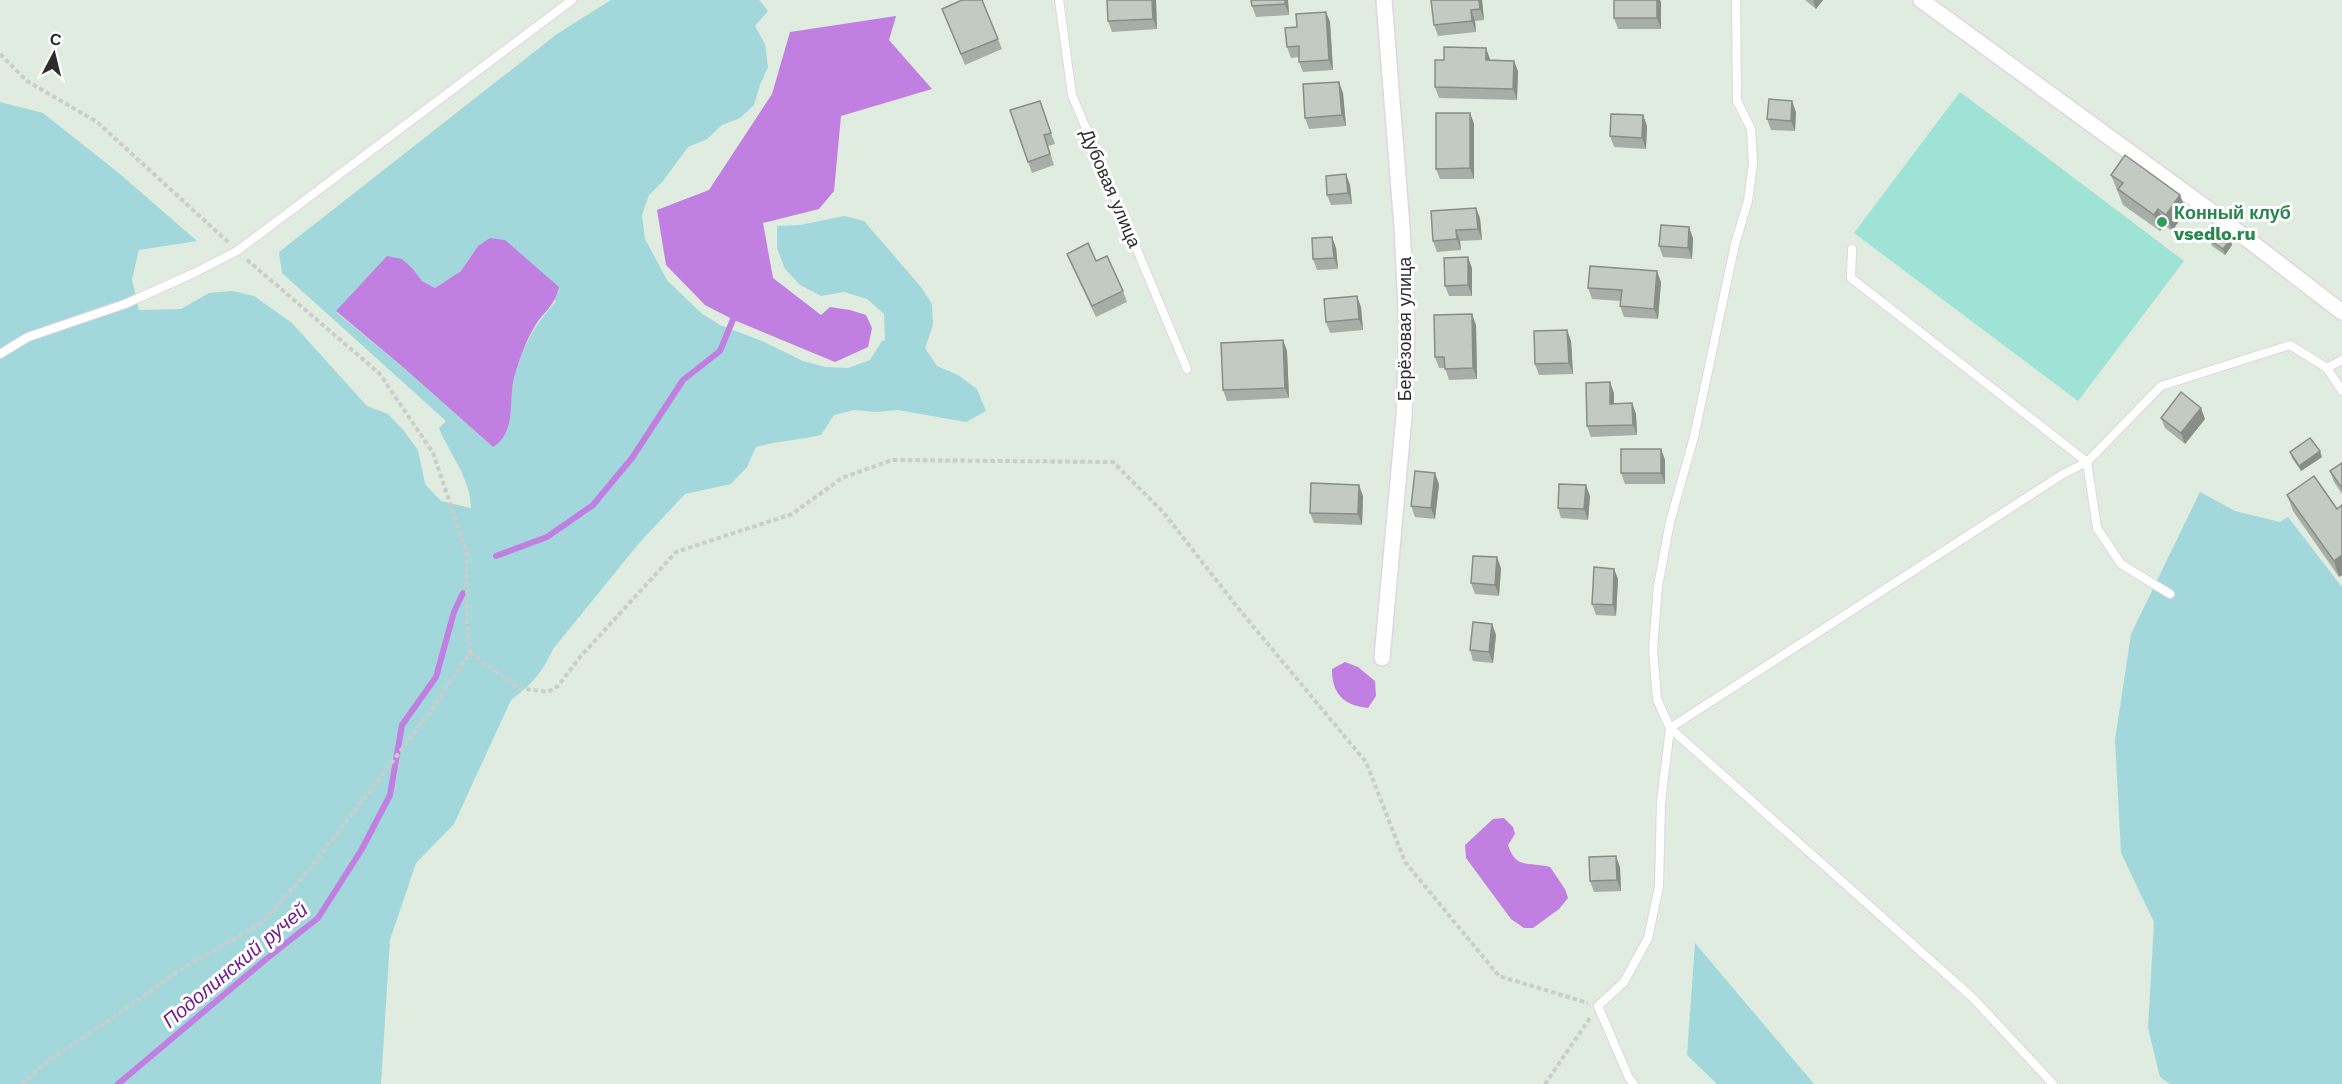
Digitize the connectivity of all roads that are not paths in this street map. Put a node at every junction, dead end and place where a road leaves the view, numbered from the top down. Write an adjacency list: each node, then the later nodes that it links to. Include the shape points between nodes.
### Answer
1 (572, 0): 8 (lane, via 237,251 125,304 28,337)
2 (1059, 0): 11 (lane, Дубовая улица, via 1072,95)
3 (1384, 0): 15 (street, Берёзовая улица, via 1407,329 1404,416)
4 (1736, 0): 16 (lane, via 1737,101 1750,129 1754,163 1658,586 1653,649 1657,699)
5 (1921, 0): 7 (street)
6 (1852, 249): 13 (lane, via 1851,279)
7 (2342, 312)
8 (0, 354)
9 (2342, 360): 10 (lane)
10 (2327, 368): 12 (lane); 13 (lane, via 2290,345 2161,386)
11 (1187, 369)
12 (2342, 392)
13 (2087, 462): 14 (lane, via 2097,528 2121,564); 16 (lane)
14 (2170, 594)
15 (1382, 658)
16 (1670, 728): 17 (lane, via 1661,802 1659,888 1648,938 1624,981 1598,1006); 18 (lane, via 1973,998)
17 (1634, 1084)
18 (2053, 1084)

